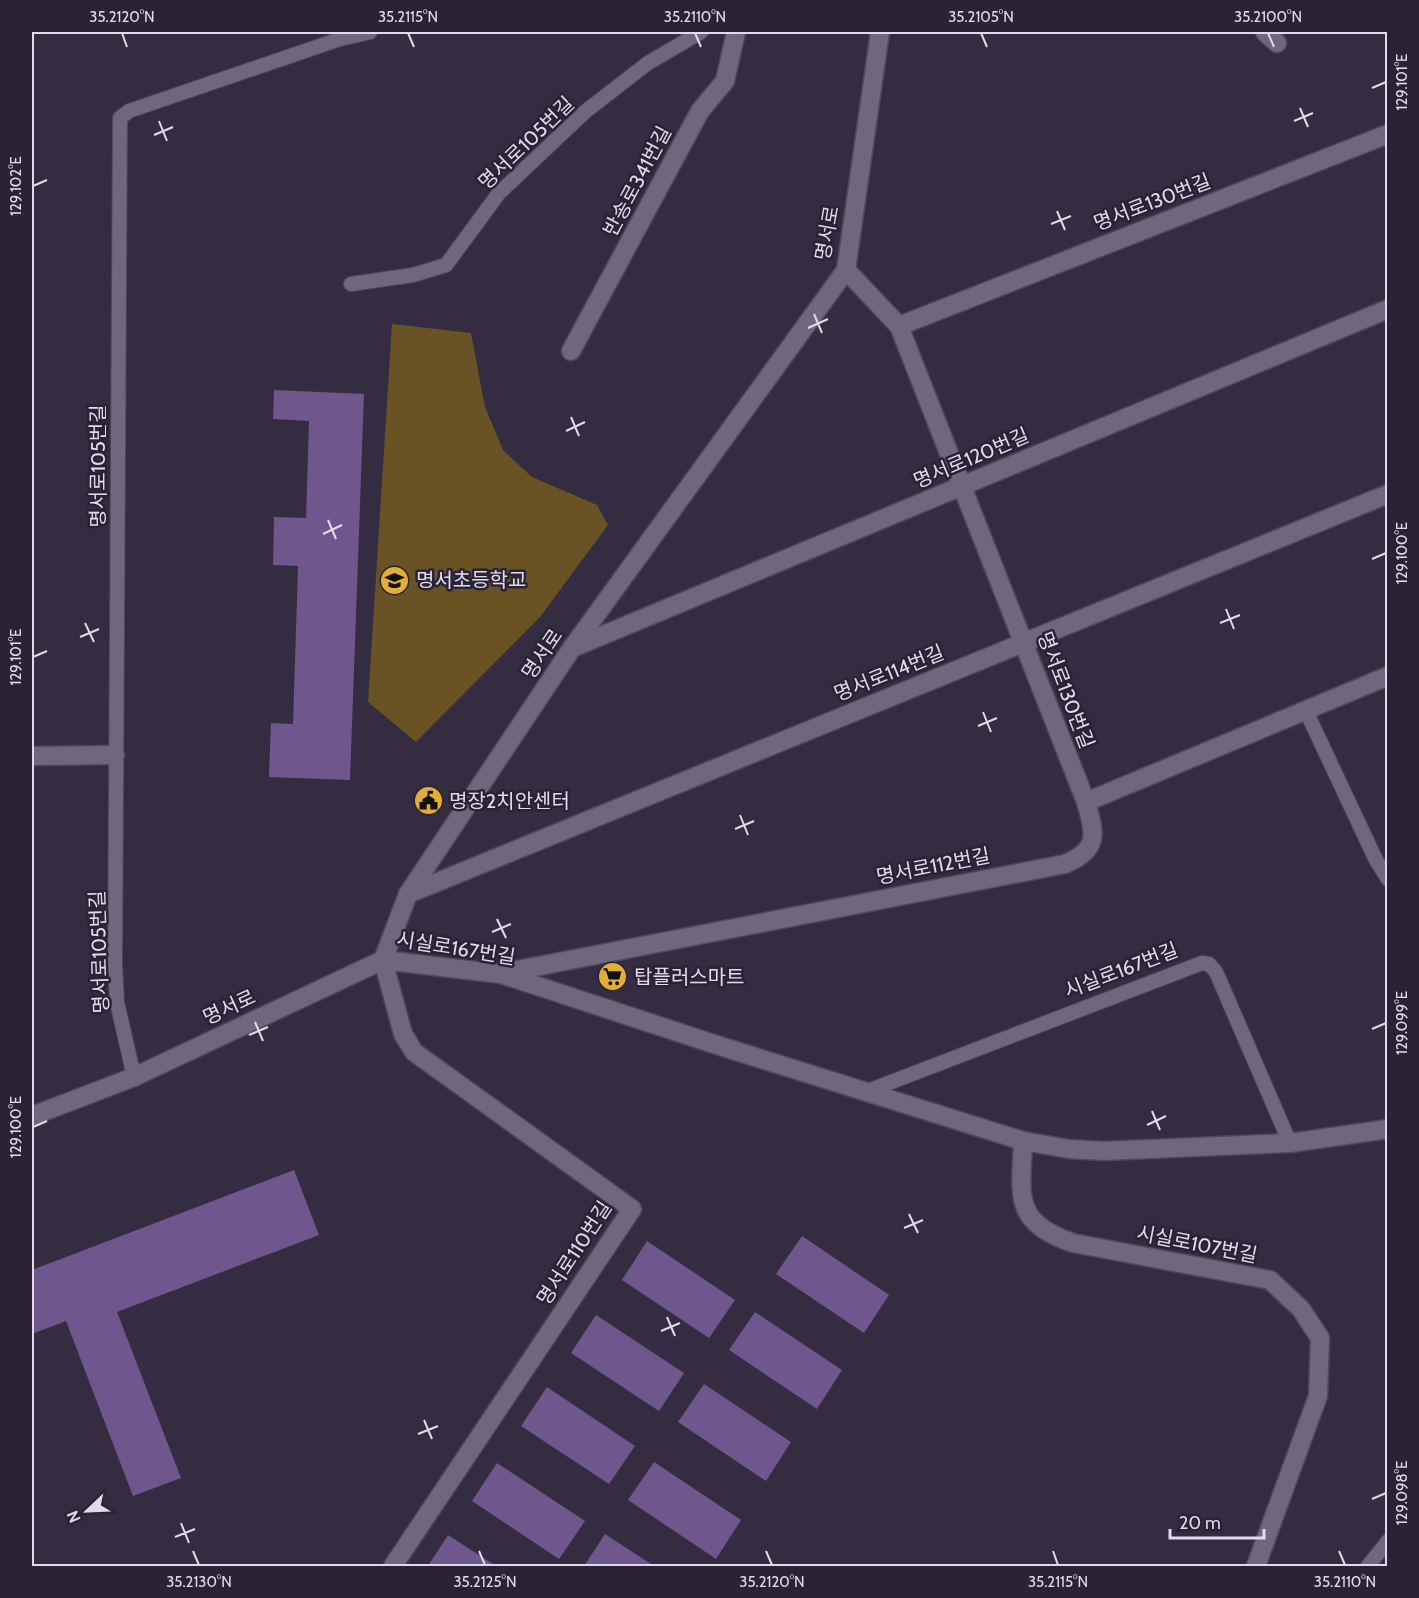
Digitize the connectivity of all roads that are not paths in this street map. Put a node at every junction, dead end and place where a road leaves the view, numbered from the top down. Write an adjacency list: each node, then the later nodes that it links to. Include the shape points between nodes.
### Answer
1 (370, 32): 17 (lane, 명서로105번길, via 129,111 120,118)
2 (701, 32): 7 (lane, 명서로105번길, via 648,63 586,111 499,193 446,265 413,275)
3 (736, 32): 10 (street, 반송로341번길, via 725,81 700,111)
4 (880, 32): 6 (street, 명서로)
5 (1388, 134): 9 (street, 명서로130번길)
6 (846, 270): 9 (street, 명서로130번길); 14 (street, 명서로)
7 (351, 284)
8 (1388, 309): 11 (street, 명서로120번길)
9 (899, 326): 11 (street, 명서로130번길)
10 (571, 351)
11 (962, 486): 13 (street, 명서로130번길); 14 (street, 명서로120번길)
12 (1388, 494): 13 (street, 명서로114번길)
13 (1023, 643): 19 (street, 명서로130번길); 21 (street, 명서로114번길)
14 (572, 648): 21 (street, 명서로)
15 (1388, 676): 16 (street)
16 (1306, 711): 19 (street); 20 (lane)
17 (115, 755): 18 (street); 24 (lane, 명서로105번길, via 117,1002)
18 (32, 756)
19 (1086, 802): 23 (street, 명서로112번길, via 1093,828 1089,848 1065,864)
20 (1388, 879)
21 (408, 894): 22 (street, 명서로)
22 (383, 960): 23 (street, 시실로167번길); 24 (street, 명서로); 31 (street, 명서로110번길, via 403,1034 414,1052 632,1209)
23 (501, 974): 25 (street, 시실로167번길)
24 (134, 1077): 26 (street, 명서로)
25 (865, 1092): 28 (street, 시실로167번길); 29 (lane, 시실로167번길, via 1202,963 1216,972)
26 (32, 1116)
27 (1388, 1129): 29 (street, 시실로167번길)
28 (1023, 1141): 29 (street, 시실로167번길, via 1104,1151); 32 (street, 시실로107번길, via 1024,1207 1035,1225 1073,1243 1270,1280 1301,1309 1320,1338 1318,1396)
29 (1290, 1143)
30 (1388, 1541): 33 (lane)
31 (393, 1566)
32 (1256, 1566)
33 (1368, 1566)

